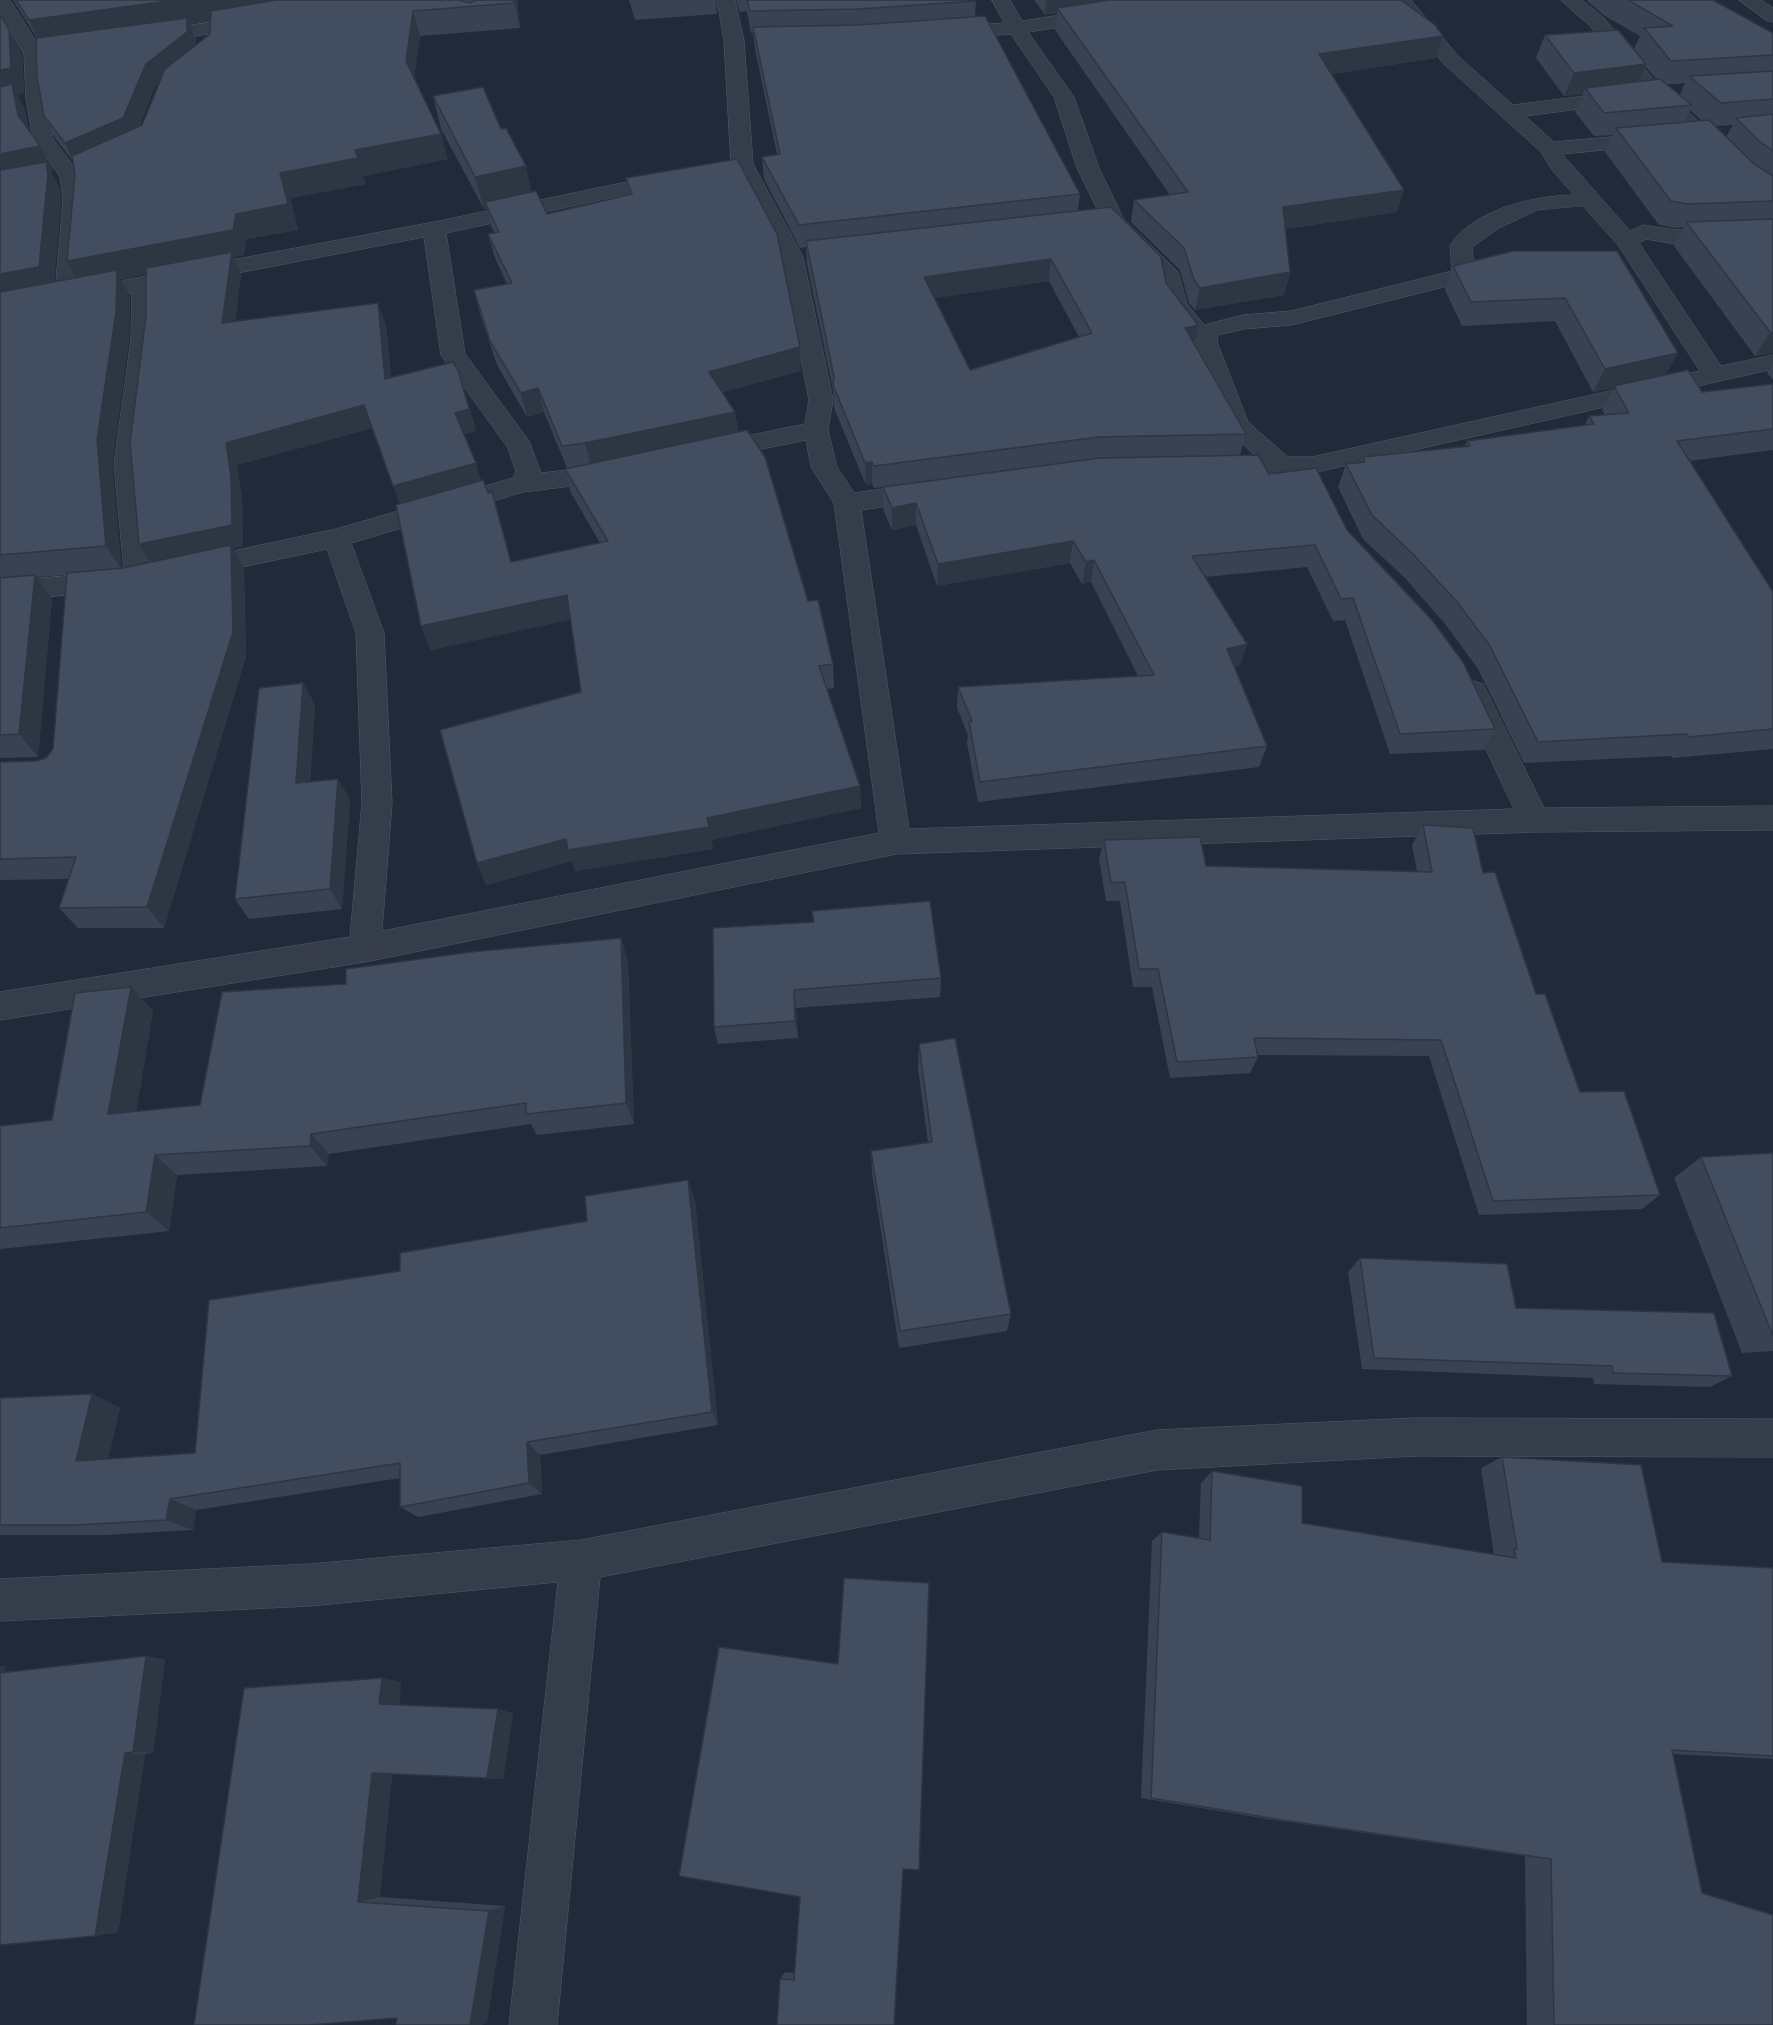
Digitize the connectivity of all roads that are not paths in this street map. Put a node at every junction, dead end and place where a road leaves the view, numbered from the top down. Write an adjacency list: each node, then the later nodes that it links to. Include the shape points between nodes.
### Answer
1 (1, 0): 14 (street)
2 (726, 0): 43 (street, via 745,40 731,166 804,255 821,400)
3 (1001, 0): 10 (street)
4 (1401, 0): 17 (street, via 1451,60)
5 (1570, 0): 16 (street, via 1597,22)
6 (1748, 0): 8 (street)
7 (1124, 12): 10 (street)
8 (1773, 16)
9 (273, 18): 12 (street, via 208,39)
10 (1016, 28): 11 (street); 28 (street, via 1064,97 1088,168)
11 (926, 34)
12 (127, 41)
13 (57, 51): 14 (street)
14 (34, 54): 23 (street, via 27,101 43,139)
15 (1678, 92): 16 (street)
16 (1654, 93): 17 (street); 19 (street)
17 (1507, 112): 20 (street)
18 (1726, 133): 19 (street)
19 (1703, 135): 20 (street); 26 (street, via 1737,170)
20 (1554, 157): 25 (street); 27 (street)
21 (92, 168): 23 (street)
22 (685, 176): 30 (street)
23 (70, 177): 24 (street); 38 (street, via 74,200)
24 (47, 181)
25 (1589, 197): 27 (street, via 1574,204); 32 (street)
26 (1773, 197)
27 (1552, 201): 36 (street, via 1527,207 1477,230 1461,245)
28 (1114, 221): 29 (street); 40 (street, via 1170,277 1176,305)
29 (1090, 224)
30 (434, 229): 37 (street); 48 (street, via 453,355 520,447 529,472)
31 (1773, 233): 32 (street, via 1676,237 1643,232)
32 (1627, 241): 34 (street)
33 (1619, 265): 34 (street)
34 (1642, 265): 42 (street)
35 (1515, 266): 36 (street)
36 (1464, 274): 40 (street, via 1291,318 1243,322 1207,331)
37 (144, 286): 38 (street); 52 (street, via 143,338 128,465)
38 (66, 298): 39 (street)
39 (0, 311)
40 (1205, 342): 45 (street, via 1237,426)
41 (1773, 362): 42 (street)
42 (1715, 375): 45 (street, via 1317,475)
43 (816, 430): 44 (street); 50 (street, via 824,467)
44 (694, 454)
45 (1281, 465): 47 (street)
46 (637, 467): 48 (street, via 591,478)
47 (1192, 467)
48 (522, 484): 51 (street)
49 (949, 488): 50 (street)
50 (847, 504): 57 (street)
51 (336, 538): 52 (street); 58 (street, via 370,633 377,803)
52 (158, 576): 53 (street, via 67,597)
53 (0, 592)
54 (1460, 668): 56 (street)
55 (1773, 818): 56 (street)
56 (1535, 820): 57 (street)
57 (896, 842): 58 (street)
58 (365, 948): 59 (street)
59 (0, 1006)
60 (1773, 1438): 61 (street, via 1415,1437 1157,1450)
61 (581, 1560): 62 (street, via 310,1586); 63 (street)
62 (0, 1600)
63 (533, 2025)

